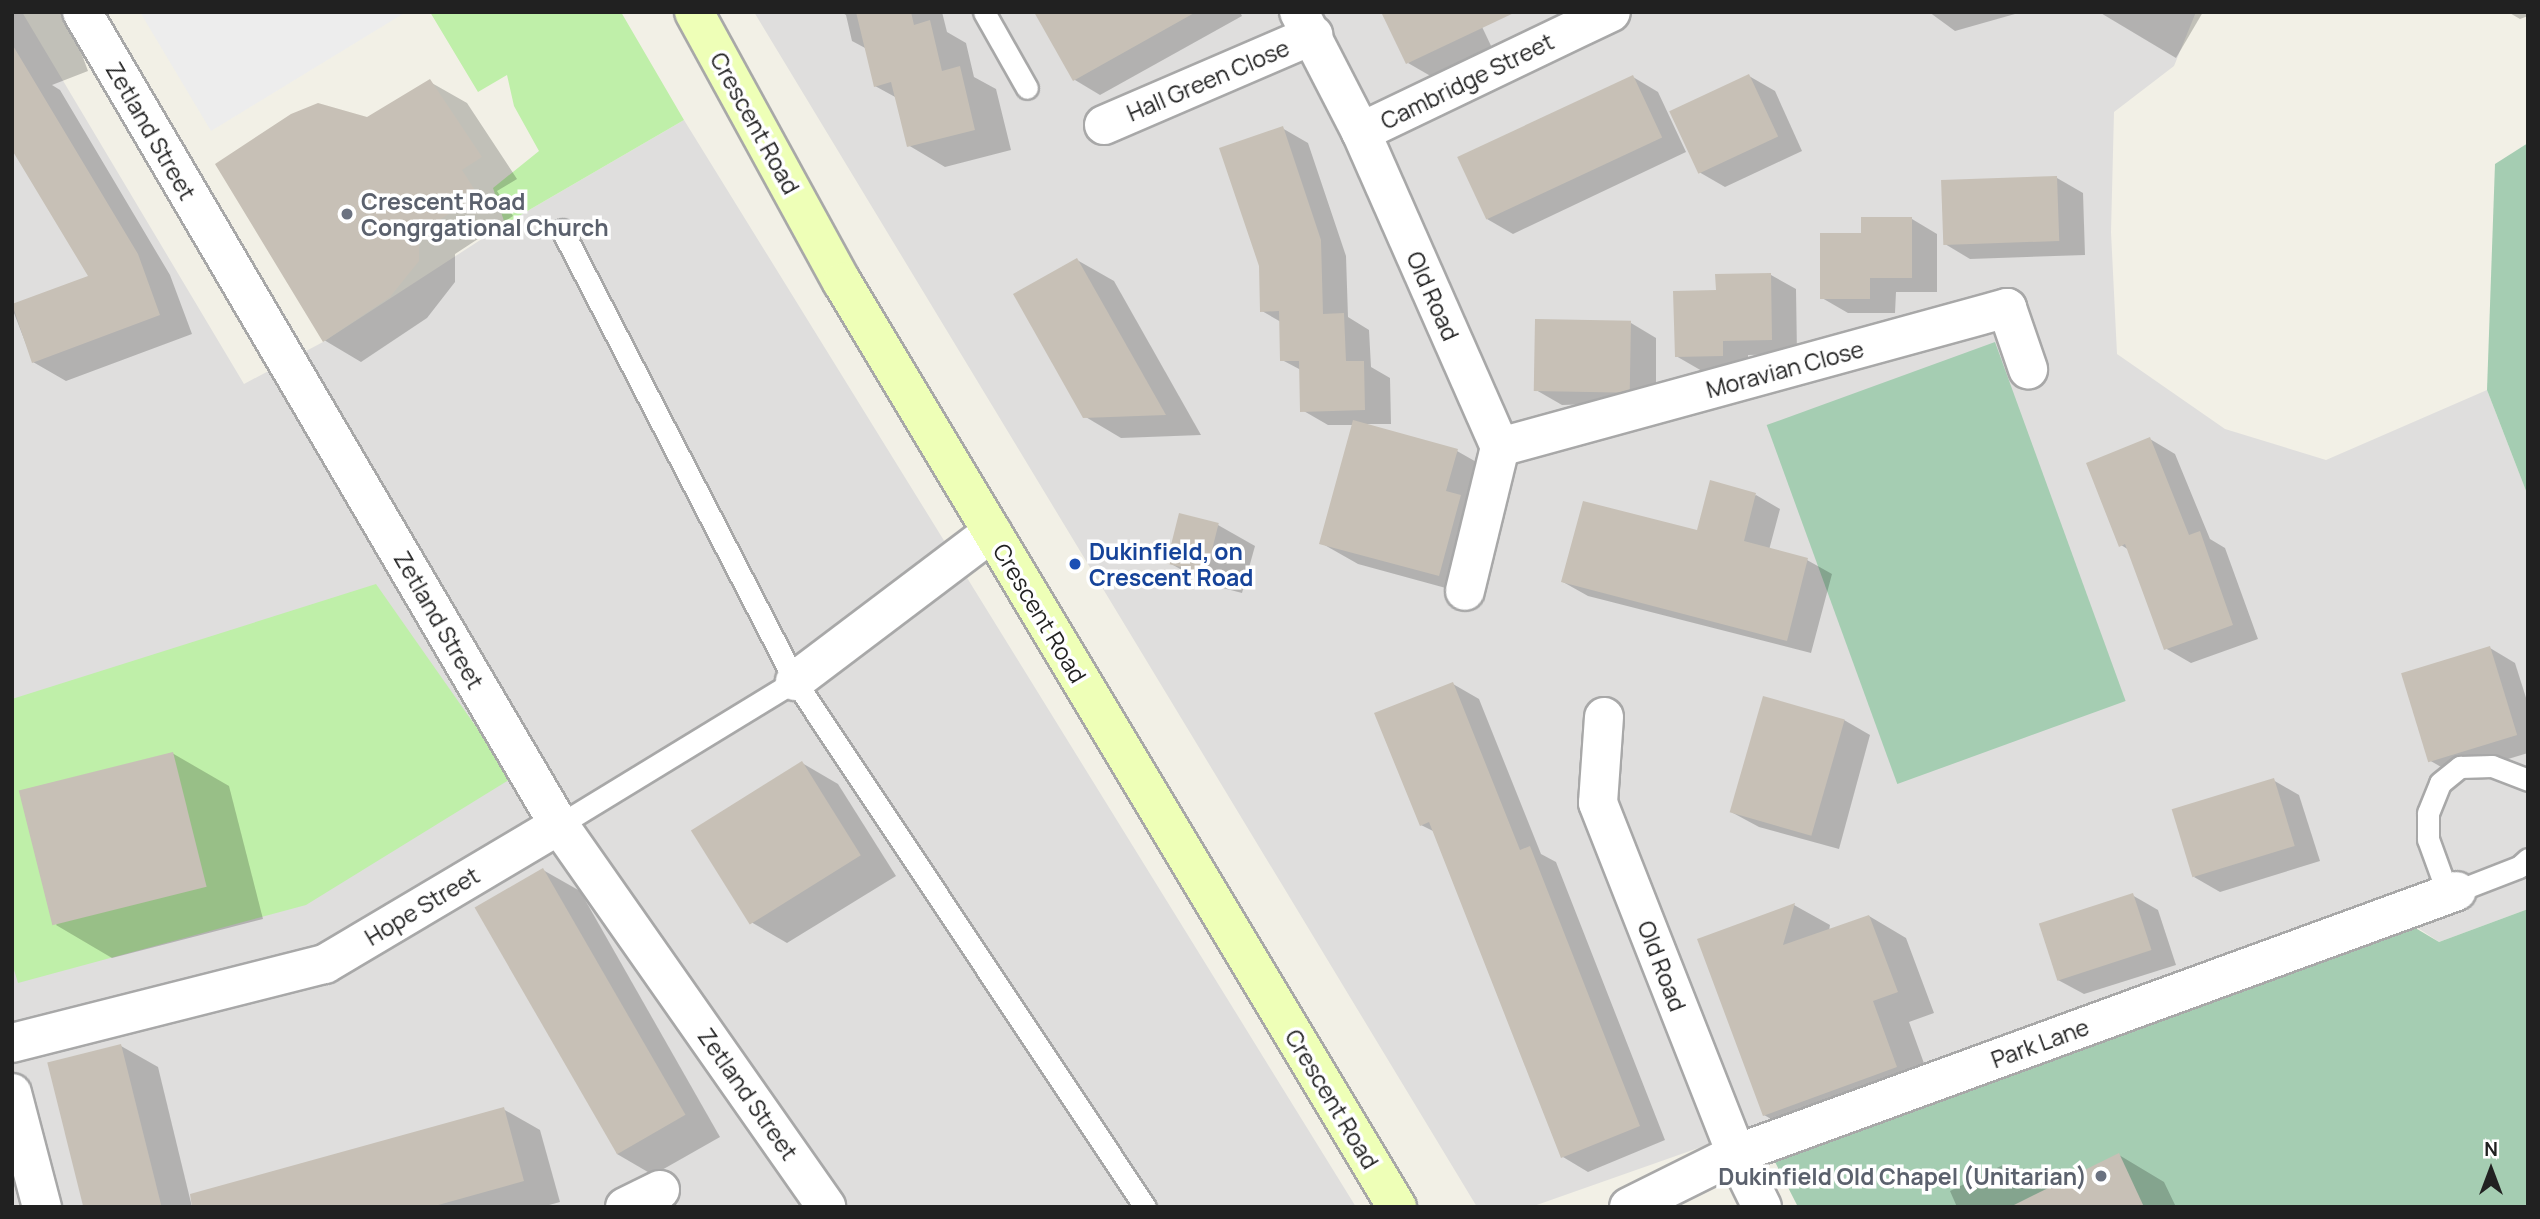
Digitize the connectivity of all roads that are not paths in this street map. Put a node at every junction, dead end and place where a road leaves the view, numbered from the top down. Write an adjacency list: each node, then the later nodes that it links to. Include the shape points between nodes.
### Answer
1 (82, 12): 17 (street, Zetland Street)
2 (694, 12): 12 (main road, Crescent Road, via 842,282)
3 (984, 12): 6 (lane)
4 (1611, 12): 8 (street, Cambridge Street)
5 (1306, 24): 7 (street, Hall Green Close); 8 (street, Old Road)
6 (1027, 88)
7 (1104, 125)
8 (1361, 132): 11 (street, Old Road)
9 (562, 230): 14 (lane)
10 (2028, 369): 11 (street, Moravian Close, via 2007,308)
11 (1500, 447): 13 (street)
12 (992, 532): 14 (street); 28 (main road, Crescent Road)
13 (1465, 590)
14 (795, 681): 17 (lane, Hope Street); 27 (lane)
15 (1604, 717): 22 (street, Old Road, via 1598,803)
16 (2528, 780): 19 (lane, via 2492,766 2460,767 2440,783 2428,813 2428,839)
17 (559, 825): 20 (street, Hope Street, via 325,964); 26 (street, Zetland Street)
18 (2528, 859): 19 (lane, via 2519,867)
19 (2452, 893): 22 (street, Park Lane)
20 (12, 1043)
21 (12, 1093): 24 (street)
22 (1736, 1154): 29 (street, Park Lane); 30 (street, Old Road)
23 (660, 1190): 25 (street)
24 (42, 1207)
25 (625, 1207)
26 (826, 1207)
27 (1144, 1207)
28 (1397, 1207)
29 (1629, 1207)
30 (1762, 1207)

